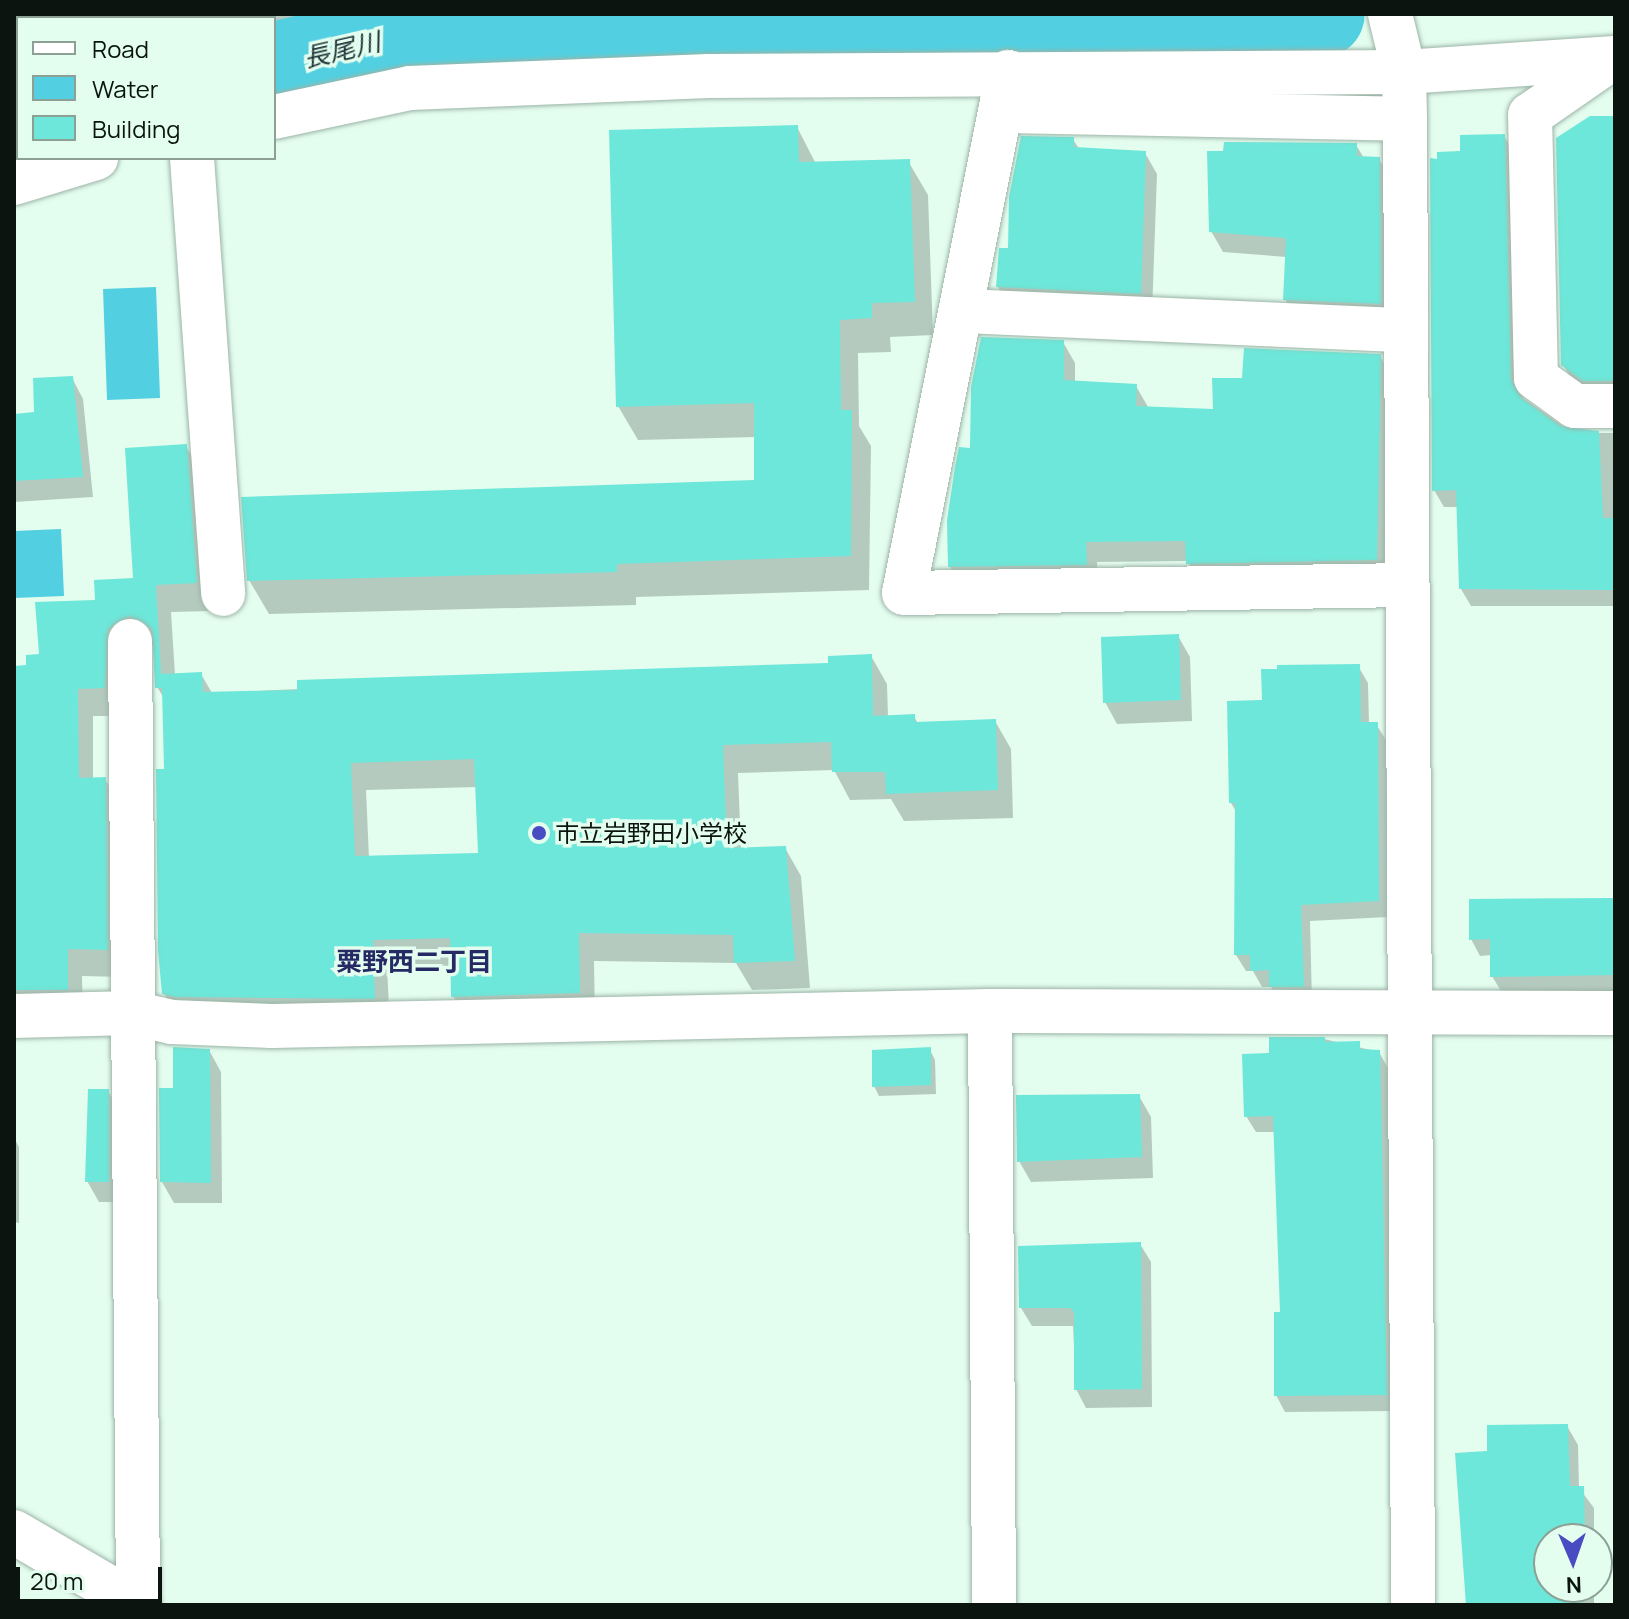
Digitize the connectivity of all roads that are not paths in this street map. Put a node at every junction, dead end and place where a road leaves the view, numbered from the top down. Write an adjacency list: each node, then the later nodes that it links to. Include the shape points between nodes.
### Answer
1 (1390, 14): 3 (street)
2 (1613, 58): 3 (street); 12 (street, via 1530,115 1536,378 1575,406)
3 (1404, 72): 4 (street); 6 (street)
4 (1006, 91): 5 (street, via 709,76 410,88); 6 (street); 10 (street)
5 (276, 117)
6 (1405, 119): 11 (street)
7 (86, 160): 9 (street)
8 (192, 160): 14 (street)
9 (36, 170)
10 (963, 311): 11 (street); 13 (street, via 904,593)
11 (1405, 330): 13 (street)
12 (1615, 406)
13 (1407, 585): 17 (street)
14 (223, 594)
15 (130, 641): 18 (street)
16 (990, 1011): 17 (street); 18 (street, via 272,1026 172,1022); 23 (street)
17 (1409, 1012): 19 (street); 24 (street)
18 (132, 1013): 20 (street); 22 (street)
19 (1615, 1013)
20 (14, 1016)
21 (14, 1532): 22 (street)
22 (138, 1605)
23 (994, 1605)
24 (1413, 1605)

